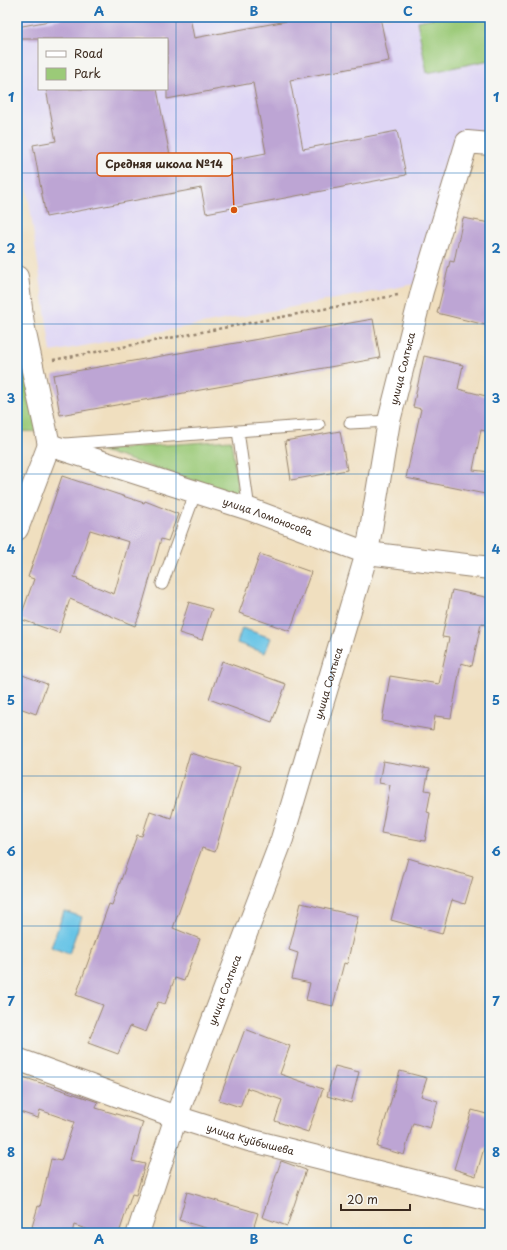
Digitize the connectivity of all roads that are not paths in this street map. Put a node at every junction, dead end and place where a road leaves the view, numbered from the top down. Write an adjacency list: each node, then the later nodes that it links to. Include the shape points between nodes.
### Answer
1 (490, 144): 4 (street, улица Солтыса, via 467,142 422,291)
2 (17, 276): 3 (street)
3 (20, 324): 8 (street, via 32,364)
4 (389, 421): 5 (lane); 12 (street, улица Солтыса)
5 (350, 423)
6 (319, 425): 7 (lane)
7 (238, 431): 8 (lane); 10 (lane)
8 (49, 445): 9 (street, улица Ломоносова); 11 (street)
9 (196, 491): 10 (street, улица Ломоносова); 14 (lane)
10 (249, 510): 12 (street, улица Ломоносова)
11 (17, 529)
12 (368, 553): 13 (street, улица Ломоносова); 16 (street, улица Солтыса, via 282,839)
13 (490, 568)
14 (162, 584)
15 (17, 1059): 16 (street, улица Куйбышева)
16 (176, 1117): 17 (street, улица Куйбышева, via 249,1140); 18 (street, улица Солтыса)
17 (490, 1200)
18 (138, 1233)

